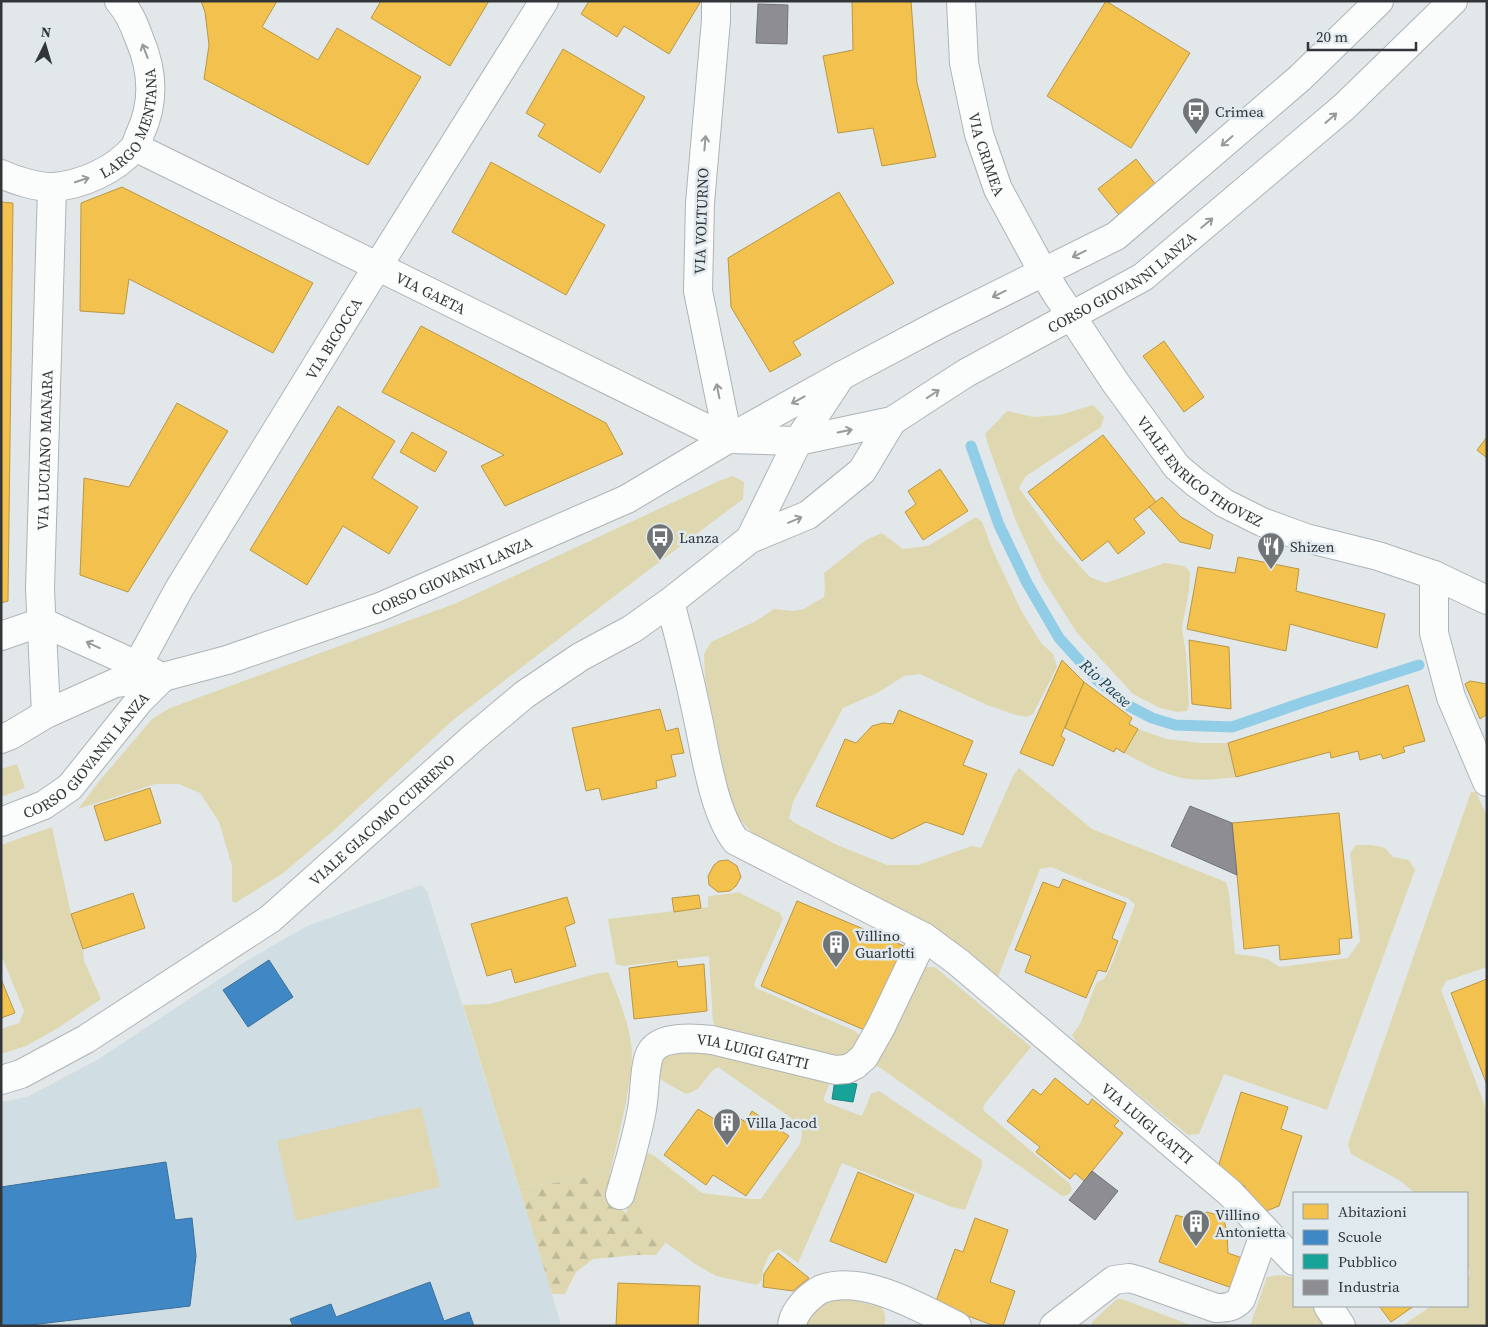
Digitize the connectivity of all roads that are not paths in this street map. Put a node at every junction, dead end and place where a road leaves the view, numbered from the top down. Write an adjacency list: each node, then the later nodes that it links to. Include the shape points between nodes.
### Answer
1 (119, 1): 7 (street, LARGO MENTANA, one-way to 1, via 147,118 151,83 147,57 127,9)
2 (544, 1): 10 (street, VIA BICOCCA)
3 (716, 1): 15 (street, VIA VOLTURNO, one-way to 3, via 698,291 700,203)
4 (961, 1): 11 (street, VIA CRIMEA, via 964,64 979,134 998,189)
5 (1379, 1): 11 (street, CORSO GIOVANNI LANZA, one-way to 11, via 1300,78 1116,236)
6 (1453, 1): 12 (street, CORSO GIOVANNI LANZA, one-way to 6, via 1143,277 1344,107)
7 (135, 147): 9 (street, LARGO MENTANA, one-way to 7, via 83,180 111,168); 10 (street, VIA GAETA)
8 (1, 174): 9 (street, LARGO MENTANA)
9 (52, 187): 21 (street, VIA LUCIANO MANARA, via 40,589)
10 (378, 267): 15 (street, VIA GAETA); 23 (street, VIA BICOCCA, via 179,589)
11 (1050, 283): 12 (street, VIALE ENRICO THOVEZ); 13 (street, CORSO GIOVANNI LANZA, one-way to 13, via 941,323)
12 (1071, 316): 14 (street, CORSO GIOVANNI LANZA, one-way to 12, via 966,373); 18 (street, VIALE ENRICO THOVEZ, via 1178,467 1224,503 1262,522 1306,538 1378,556)
13 (841, 376): 15 (street, CORSO GIOVANNI LANZA, one-way to 15); 16 (street, VIALE GIACOMO CURRENO)
14 (892, 422): 16 (street, CORSO GIOVANNI LANZA, one-way to 14); 17 (street, VIALE GIACOMO CURRENO, one-way to 14, via 808,515 862,471)
15 (728, 439): 16 (street, CORSO GIOVANNI LANZA); 24 (street, CORSO GIOVANNI LANZA, via 627,499 423,590 227,660)
16 (798, 441): 17 (street, VIALE GIACOMO CURRENO)
17 (750, 539): 20 (street, VIALE GIACOMO CURRENO)
18 (1434, 575): 19 (street, VIALE ENRICO THOVEZ); 27 (street, via 1434,633 1451,697)
19 (1487, 600)
20 (670, 602): 29 (street, VIA LUIGI GATTI, via 719,808 736,841); 30 (street, VIALE GIACOMO CURRENO, via 524,695 270,919 86,1039 21,1074)
21 (42, 622): 22 (street); 23 (street, one-way to 21); 25 (street, VIA LUCIANO MANARA)
22 (1, 636)
23 (133, 674): 24 (street, CORSO GIOVANNI LANZA); 25 (street, CORSO GIOVANNI LANZA)
24 (163, 677): 28 (street, CORSO GIOVANNI LANZA, via 139,701 70,787 44,805)
25 (46, 714): 26 (street, CORSO GIOVANNI LANZA)
26 (1, 738)
27 (1487, 782)
28 (1, 822)
29 (924, 937): 31 (street, VIA LUIGI GATTI, via 872,1045 855,1065 847,1069 835,1070 697,1038 661,1043 650,1052 643,1108); 32 (street, VIA LUIGI GATTI, via 992,989 1188,1156 1230,1193)
30 (1, 1080)
31 (620, 1195)
32 (1265, 1232): 33 (street, VIA LUIGI GATTI); 37 (street, via 1241,1299 1228,1308 1216,1308 1129,1278 1114,1280)
33 (1293, 1260)
34 (1329, 1307): 38 (street)
35 (792, 1326): 36 (street, via 797,1310 820,1289 843,1285 899,1298)
36 (956, 1326)
37 (1054, 1326)
38 (1341, 1326)

